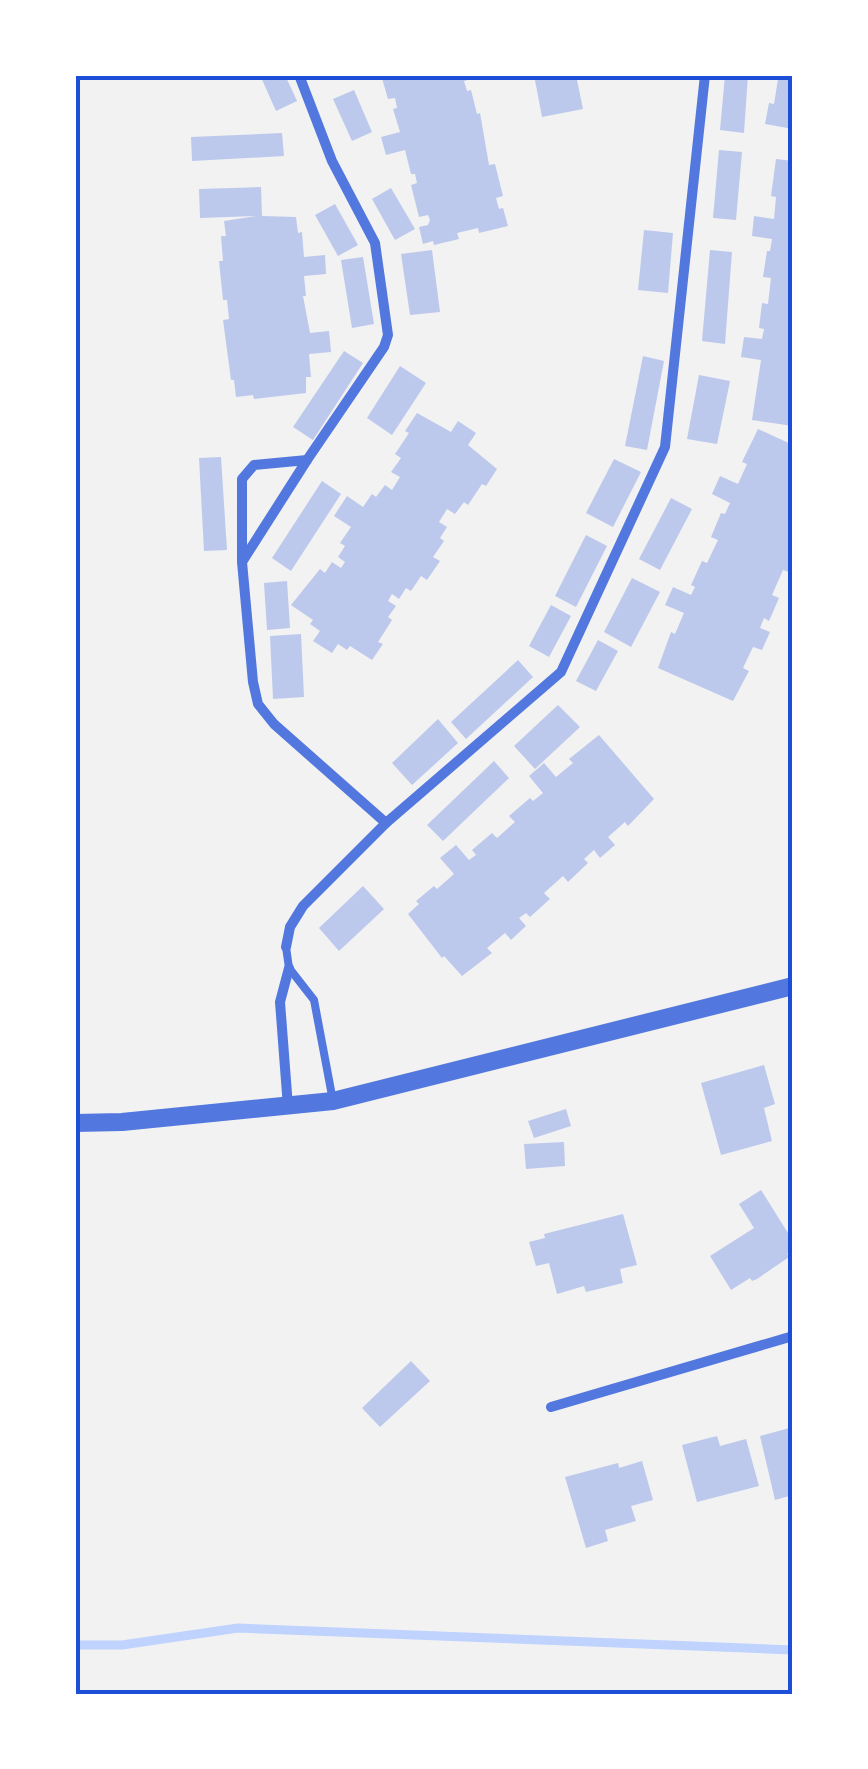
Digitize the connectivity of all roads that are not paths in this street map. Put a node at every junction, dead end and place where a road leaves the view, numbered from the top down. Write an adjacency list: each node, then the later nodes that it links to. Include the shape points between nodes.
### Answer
1 (299, 75): 3 (street, via 332,161 375,243 388,335)
2 (705, 75): 5 (street, via 665,447 560,672)
3 (307, 460): 4 (street); 4 (street, via 246,471)
4 (242, 562): 5 (street, via 258,704)
5 (386, 823): 6 (street, via 303,906)
6 (286, 948): 7 (lane)
7 (289, 968): 9 (lane, via 314,1000); 10 (street, via 280,1002)
8 (793, 986): 9 (street)
9 (333, 1102): 10 (street)
10 (288, 1107): 11 (street)
11 (75, 1123)
12 (793, 1336): 13 (street)
13 (550, 1407)

